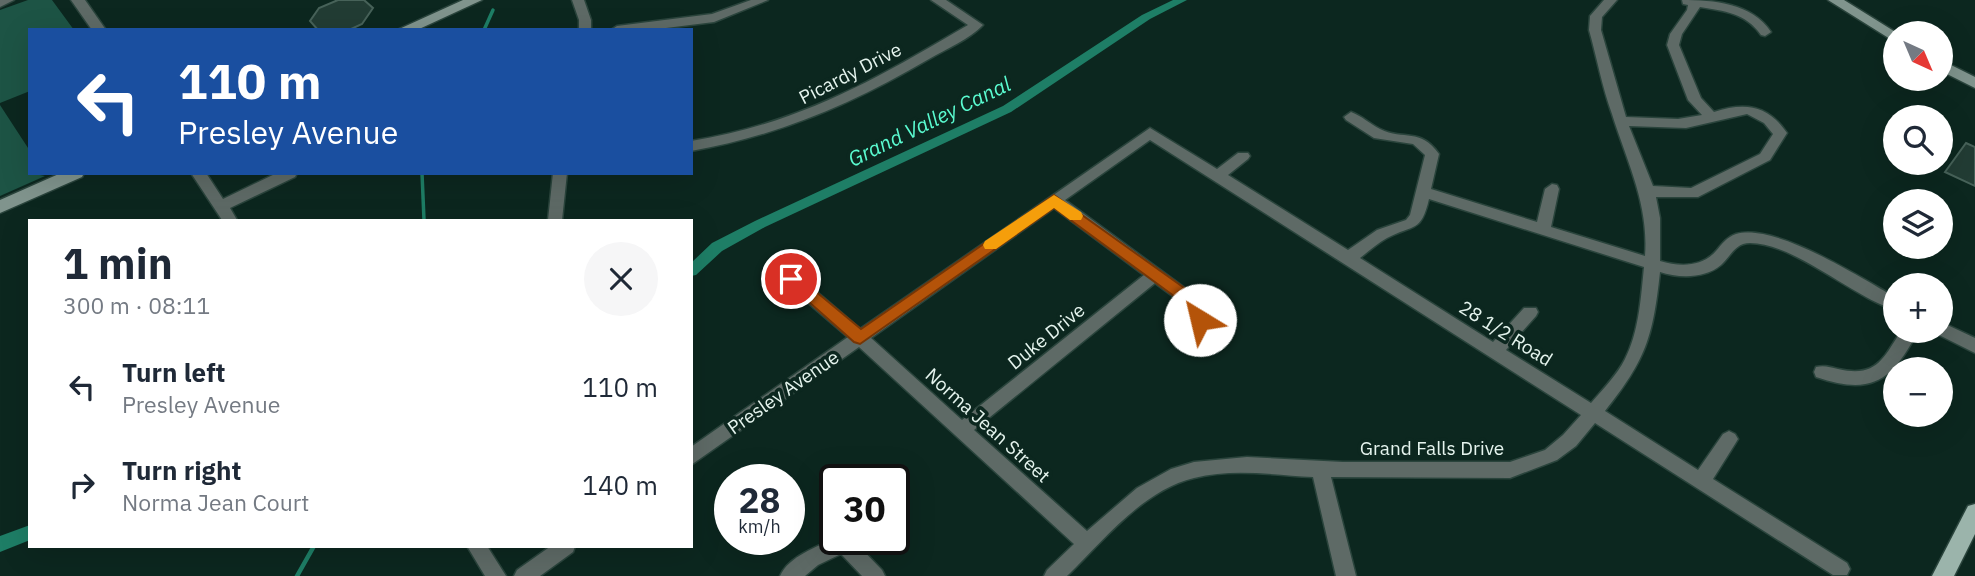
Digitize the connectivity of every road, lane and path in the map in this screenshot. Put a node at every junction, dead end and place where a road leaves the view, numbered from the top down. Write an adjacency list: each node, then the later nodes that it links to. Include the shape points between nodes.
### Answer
1 (8, 0): 10 (street)
2 (78, 0): 11 (street)
3 (475, 0): 12 (main road)
4 (578, 0): 13 (street)
5 (762, 0): 14 (street, via 714,18)
6 (937, 0): 23 (street, Picardy Drive, via 977,26 869,89 804,119)
7 (1611, 0): 21 (street, Grand Falls Drive, via 1597,16 1595,30)
8 (1835, 0): 15 (main road)
9 (1690, 1): 16 (street, via 1750,15); 20 (street, via 1691,18 1678,30 1673,45 1695,100)
10 (0, 3)
11 (98, 28)
12 (409, 28)
13 (585, 28)
14 (633, 28)
15 (1883, 30)
16 (1765, 32)
17 (1953, 71): 18 (main road)
18 (1975, 83)
19 (1351, 117): 32 (street, via 1379,135 1405,137 1426,146 1432,163)
20 (1712, 117): 21 (street, via 1688,122); 31 (street, via 1730,110 1749,110 1771,120 1780,133 1765,157 1693,193)
21 (1620, 121): 31 (street, Grand Falls Drive)
22 (1150, 133): 29 (street, 28 1/2 Road); 33 (street, Presley Avenue)
23 (693, 146)
24 (1243, 156): 29 (street)
25 (72, 175): 35 (main road)
26 (199, 175): 34 (street)
27 (286, 175): 34 (street)
28 (560, 175): 37 (street)
29 (1217, 176): 39 (street, 28 1/2 Road)
30 (1552, 189): 38 (street)
31 (1647, 191): 40 (street, Grand Falls Drive, via 1653,218)
32 (1424, 192): 38 (street); 39 (street, via 1411,224 1382,234)
33 (1054, 200): 41 (street); 47 (street, Presley Avenue)
34 (221, 206): 36 (street)
35 (0, 207)
36 (229, 219)
37 (555, 219)
38 (1543, 230): 40 (street)
39 (1348, 258): 50 (street, 28 1/2 Road)
40 (1652, 264): 43 (street, via 1682,270 1706,268 1739,238 1762,238); 52 (street, Grand Falls Drive, via 1634,359)
41 (1156, 274): 45 (street, via 1191,301); 53 (street, Duke Drive)
42 (791, 279): 47 (street, Norma Jean Street)
43 (1883, 298)
44 (1530, 312): 50 (street)
45 (1200, 320)
46 (1953, 334): 49 (street)
47 (860, 338): 53 (street, Norma Jean Street); 55 (street, Presley Avenue)
48 (1902, 343): 51 (street, via 1884,372 1873,378 1845,379)
49 (1975, 346)
50 (1495, 351): 52 (street, 28 1/2 Road)
51 (1822, 372)
52 (1593, 413): 56 (street, Grand Falls Drive, via 1550,457 1510,470); 57 (street, 28 1/2 Road)
53 (962, 430): 59 (street, Norma Jean Street)
54 (1729, 439): 57 (street)
55 (693, 456)
56 (1320, 469): 59 (street, Grand Falls Drive, via 1230,465 1176,475 1135,501); 68 (street)
57 (1701, 481): 62 (street, 28 1/2 Road)
58 (1975, 513): 69 (main road)
59 (1088, 544): 67 (street, Grand Falls Drive)
60 (476, 548): 63 (street)
61 (563, 548): 64 (street)
62 (1840, 569)
63 (496, 576)
64 (524, 576)
65 (790, 576): 66 (street, via 811,559 844,543)
66 (875, 576)
67 (1054, 576)
68 (1346, 576)
69 (1943, 576)

